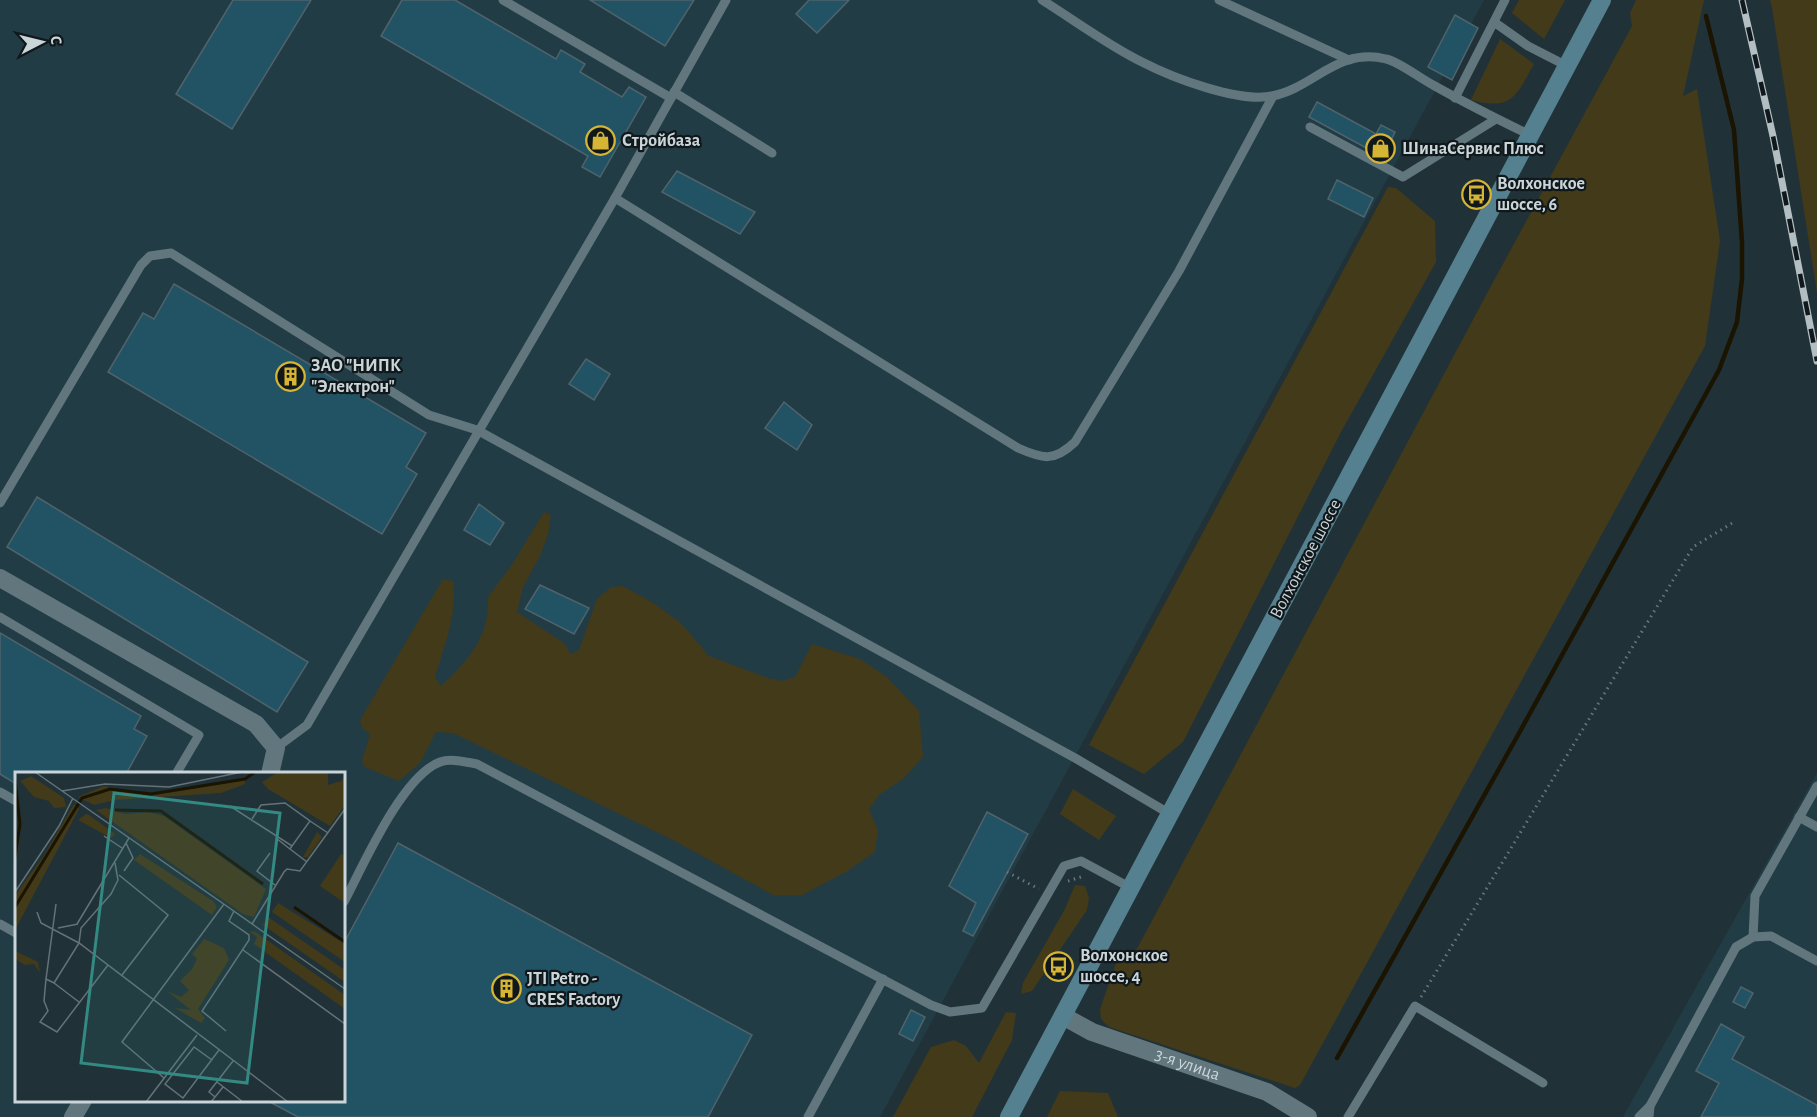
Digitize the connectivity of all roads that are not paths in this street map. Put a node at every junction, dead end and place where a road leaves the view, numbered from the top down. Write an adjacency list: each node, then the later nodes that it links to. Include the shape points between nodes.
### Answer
1 (503, 0): 10 (lane)
2 (726, 0): 10 (lane)
3 (1042, 0): 11 (lane, via 1142,62 1204,87 1246,98)
4 (1219, 0): 8 (lane)
5 (1505, 0): 7 (lane)
6 (1602, 0): 9 (main road, Волхонское шоссе)
7 (1494, 22): 9 (lane, via 1528,46); 12 (lane)
8 (1349, 60): 11 (lane); 12 (lane, via 1387,59)
9 (1567, 66): 15 (main road, Волхонское шоссе)
10 (672, 95): 16 (lane); 17 (lane)
11 (1273, 96): 17 (lane, via 1179,271 1075,442 1053,457 1037,456 1018,448)
12 (1455, 98): 13 (lane)
13 (1496, 119): 14 (lane, via 1403,177); 15 (lane)
14 (1310, 127)
15 (1530, 135): 28 (main road, Волхонское шоссе)
16 (772, 153)
17 (615, 198): 18 (lane)
18 (477, 430): 19 (lane, via 429,415 171,253 161,253 150,256 141,265); 22 (lane, via 307,725); 28 (lane)
19 (0, 503)
20 (0, 578): 22 (street, via 256,724)
21 (0, 617): 23 (lane, via 199,735)
22 (276, 748): 24 (street)
23 (177, 772)
24 (270, 772)
25 (1817, 786): 29 (lane)
26 (0, 792): 27 (lane)
27 (15, 800)
28 (1170, 814): 31 (main road, Волхонское шоссе)
29 (1799, 817): 30 (lane); 35 (lane, via 1755,896)
30 (1817, 827)
31 (1131, 888): 37 (lane, via 1082,861 1064,866 982,1008 950,1012); 38 (main road, Волхонское шоссе)
32 (345, 900): 37 (lane, via 393,810 425,770 442,761 459,760 477,764)
33 (0, 924): 34 (lane)
34 (15, 932)
35 (1753, 937): 36 (lane, via 1771,936); 41 (lane, via 1736,947)
36 (1817, 961)
37 (883, 979): 43 (lane)
38 (1063, 1016): 44 (main road, Волхонское шоссе); 45 (street, 3-я улица, via 1092,1032 1267,1092)
39 (1543, 1083): 46 (lane, via 1415,1006)
40 (82, 1102): 42 (street)
41 (1650, 1106): 47 (lane); 48 (lane)
42 (73, 1117)
43 (808, 1117)
44 (1009, 1117)
45 (1308, 1117)
46 (1348, 1117)
47 (1639, 1117)
48 (1648, 1117)

